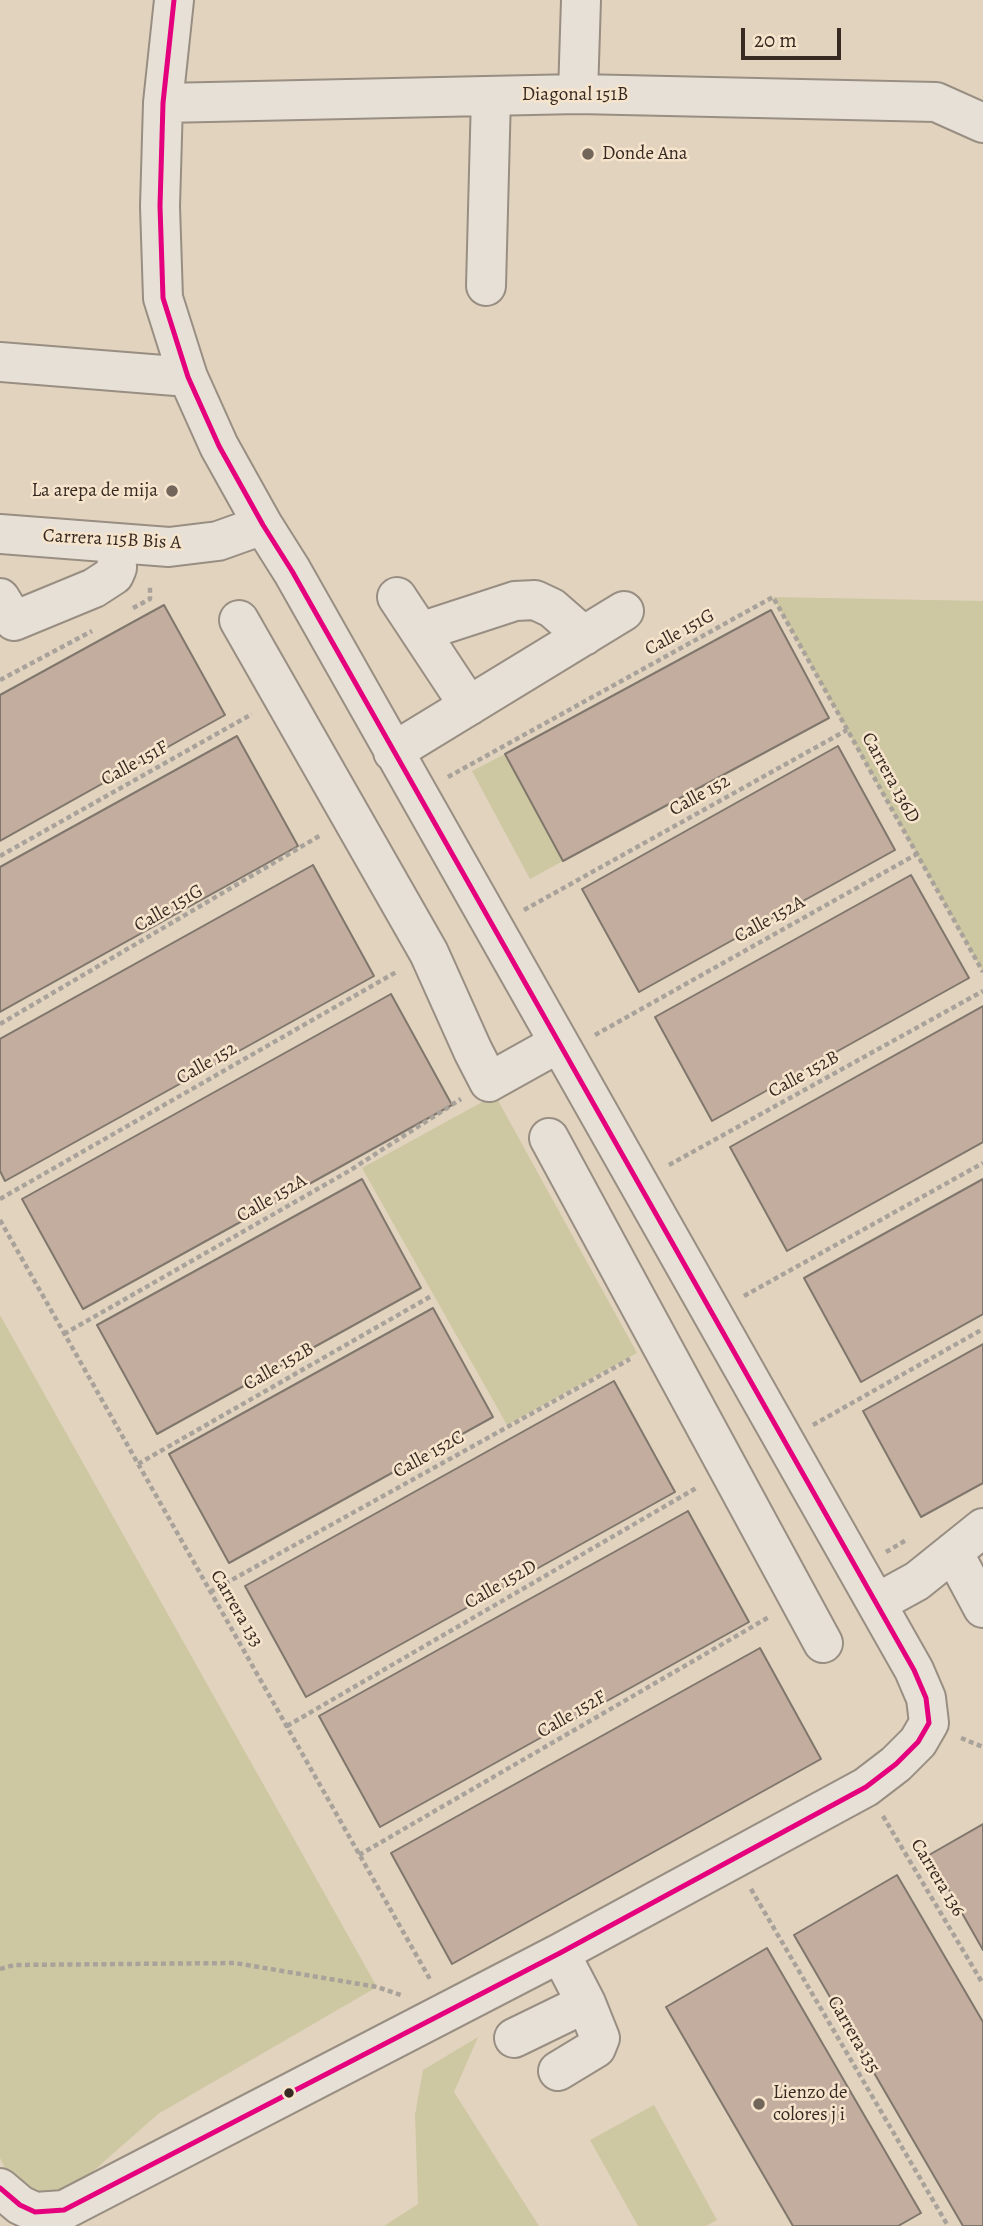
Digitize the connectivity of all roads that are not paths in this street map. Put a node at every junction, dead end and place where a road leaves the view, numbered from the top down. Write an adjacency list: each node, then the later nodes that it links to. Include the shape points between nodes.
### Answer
1 (174, 0): 5 (street)
2 (581, 0): 3 (street)
3 (578, 94): 4 (street, Diagonal 151B); 6 (street, Diagonal 151B, via 936,102)
4 (491, 96): 5 (street, Diagonal 151B); 7 (street)
5 (163, 103): 9 (street, via 163,298)
6 (983, 123)
7 (486, 286)
8 (0, 362): 9 (street)
9 (188, 377): 10 (street, via 219,446)
10 (263, 525): 12 (street, Carrera 115B Bis A, via 218,541 169,547); 20 (street)
11 (0, 534): 12 (street, Carrera 115B Bis A)
12 (116, 543): 14 (street, via 114,575 94,588 14,621)
13 (397, 597): 17 (street)
14 (0, 598)
15 (624, 611): 18 (street)
16 (239, 620): 21 (street, via 429,953 489,1082)
17 (420, 632): 18 (street, via 515,601 535,600 552,608); 19 (street)
18 (584, 636): 19 (street)
19 (469, 706): 20 (street)
20 (393, 752): 21 (street)
21 (561, 1048): 23 (street)
22 (549, 1138): 24 (street)
23 (690, 1273): 24 (street); 27 (street)
24 (639, 1303): 29 (street)
25 (983, 1528): 26 (street)
26 (953, 1552): 27 (street, via 917,1581); 28 (street)
27 (877, 1603): 30 (street, via 926,1698 929,1723 918,1742 866,1787)
28 (983, 1608)
29 (823, 1643)
30 (560, 1954): 31 (street); 34 (street, via 64,2210 35,2212)
31 (586, 2003): 32 (street); 33 (street, via 599,2031 596,2048)
32 (514, 2038)
33 (558, 2071)
34 (0, 2188)

